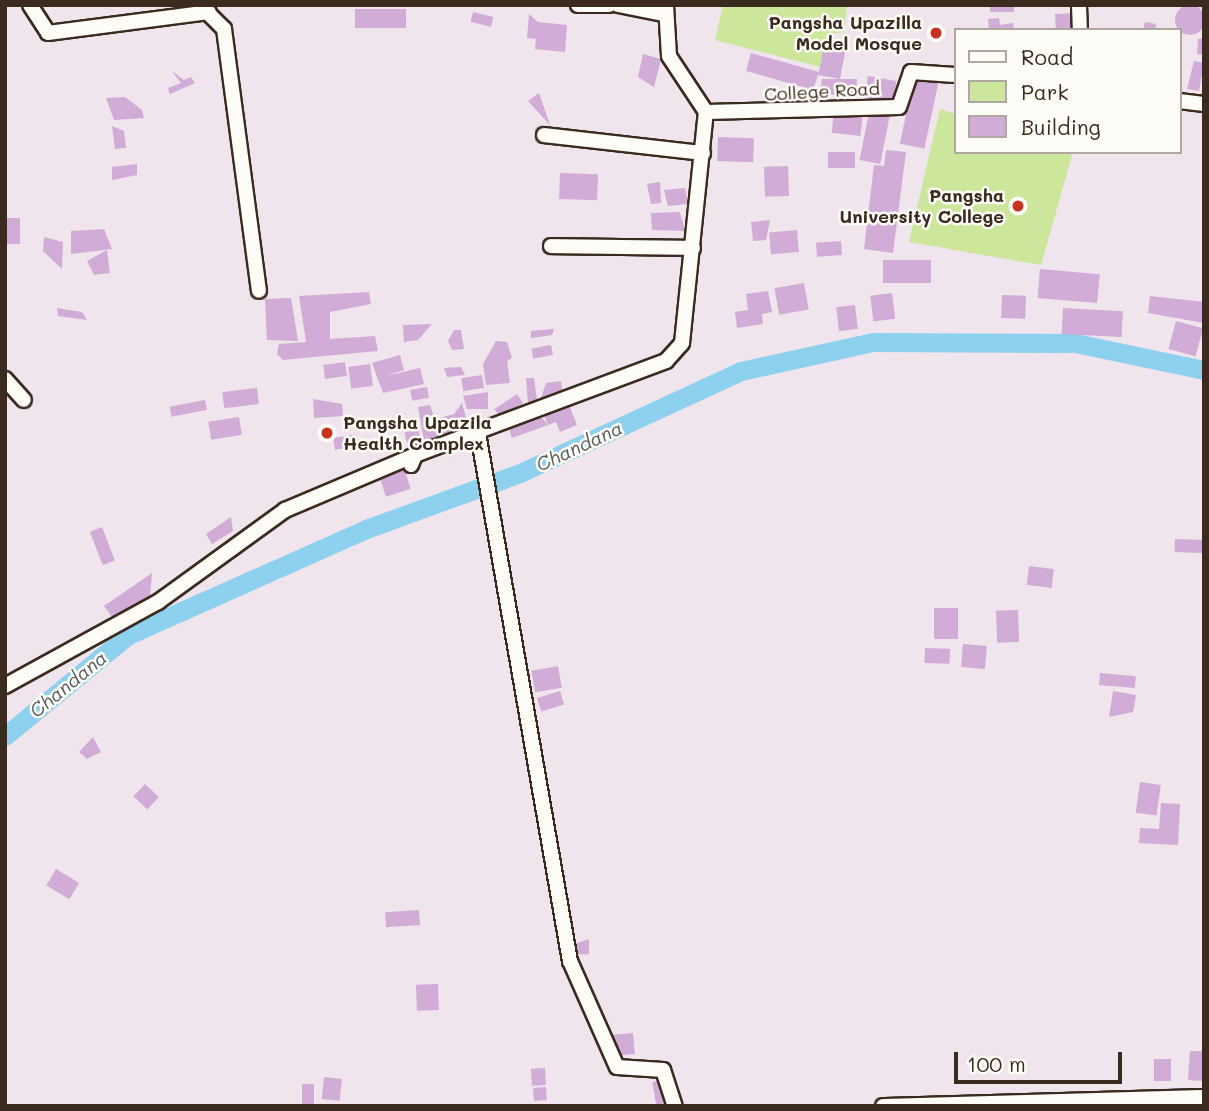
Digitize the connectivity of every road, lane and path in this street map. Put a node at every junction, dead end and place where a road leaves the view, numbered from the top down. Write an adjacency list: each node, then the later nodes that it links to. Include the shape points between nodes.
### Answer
1 (30, 5): 6 (street, via 48,33)
2 (578, 5): 3 (street)
3 (609, 5)
4 (618, 5): 7 (street)
5 (1079, 5): 8 (street)
6 (204, 9): 17 (street, via 224,29 231,62)
7 (665, 10): 12 (street, via 669,56)
8 (1080, 28)
9 (954, 75): 12 (street, College Road, via 911,72 899,107)
10 (1181, 101): 11 (street)
11 (1204, 104)
12 (706, 112): 14 (street)
13 (544, 135): 14 (street)
14 (704, 153): 16 (street)
15 (551, 246): 16 (street)
16 (692, 248): 20 (street, via 682,343 666,361)
17 (259, 291)
18 (5, 379): 19 (street)
19 (24, 400)
20 (479, 438): 21 (street, via 285,510 158,602); 23 (street, via 570,961 617,1067 663,1070)
21 (5, 686)
22 (1204, 1097): 24 (street)
23 (675, 1106)
24 (883, 1106)

